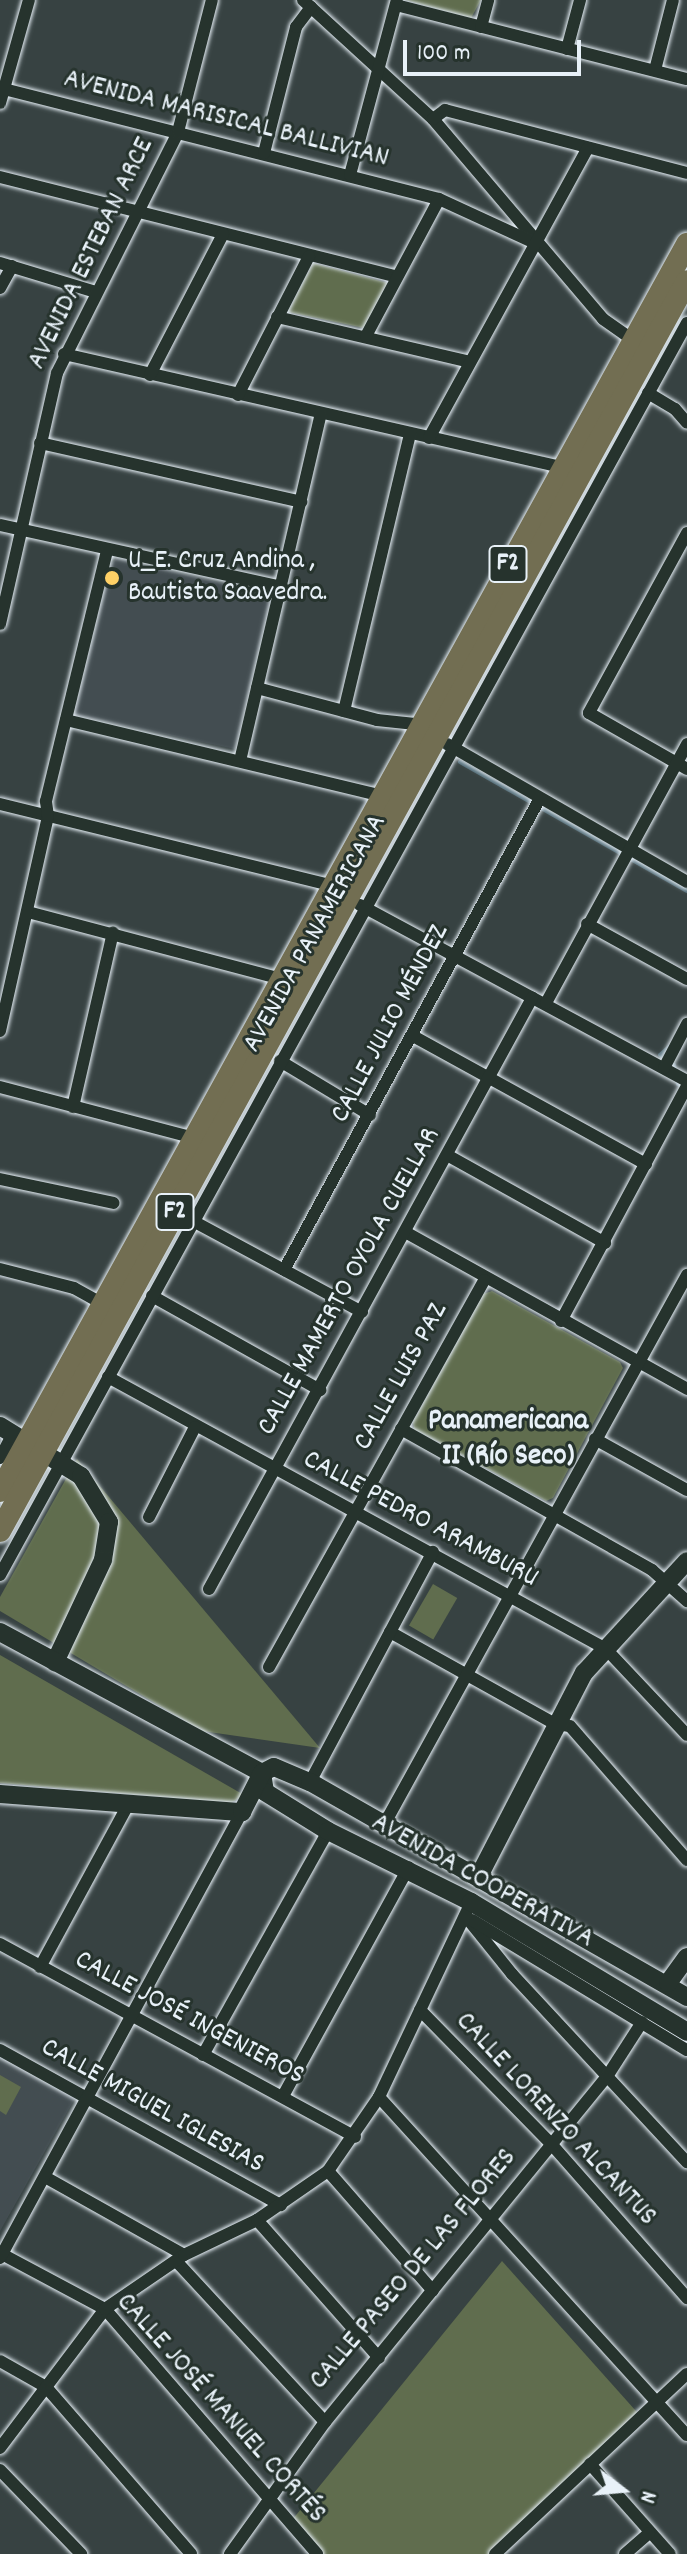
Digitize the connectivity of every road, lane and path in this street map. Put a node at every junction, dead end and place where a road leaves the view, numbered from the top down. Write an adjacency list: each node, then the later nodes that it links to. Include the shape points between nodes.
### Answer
1 (29, 0): 13 (street)
2 (212, 0): 16 (street, AVENIDA ESTEBAN ARCE)
3 (488, 0): 8 (street)
4 (580, 0): 9 (street)
5 (673, 0): 11 (street)
6 (396, 2): 8 (street); 10 (street)
7 (307, 4): 10 (street); 18 (street, via 296,27)
8 (481, 27): 9 (street)
9 (567, 49): 11 (street)
10 (377, 69): 15 (street); 20 (street)
11 (655, 70): 12 (street)
12 (687, 79)
13 (4, 88): 14 (street); 16 (street, AVENIDA MARISICAL BALLIVIAN)
14 (0, 103)
15 (433, 119): 17 (street, via 445,110); 25 (street)
16 (178, 132): 18 (street, AVENIDA MARISICAL BALLIVIAN); 23 (street, AVENIDA ESTEBAN ARCE)
17 (588, 148): 19 (street); 25 (street)
18 (264, 153): 20 (street, AVENIDA MARISICAL BALLIVIAN)
19 (687, 173)
20 (350, 175): 22 (street, AVENIDA MARISICAL BALLIVIAN)
21 (0, 177): 23 (street)
22 (439, 199): 25 (street, AVENIDA MARISICAL BALLIVIAN); 29 (street)
23 (138, 212): 24 (street); 32 (street, AVENIDA ESTEBAN ARCE)
24 (223, 234): 27 (street); 39 (street)
25 (537, 244): 36 (street, via 603,319); 38 (street)
26 (687, 244): 36 (highway, AVENIDA PANAMERICANA / F2)
27 (309, 256): 29 (street); 33 (street)
28 (6, 264): 31 (street); 32 (street)
29 (397, 277): 35 (street)
30 (687, 281): 58 (highway, AVENIDA PANAMERICANA / F2)
31 (0, 288)
32 (96, 292): 37 (street, AVENIDA ESTEBAN ARCE)
33 (277, 317): 35 (street); 41 (street)
34 (687, 323): 40 (street, AVENIDA PANAMERICANA)
35 (366, 336): 38 (street)
36 (633, 340): 47 (highway, AVENIDA PANAMERICANA / F2)
37 (64, 354): 39 (street); 46 (street, AVENIDA ESTEBAN ARCE)
38 (470, 362): 45 (street)
39 (150, 375): 41 (street)
40 (648, 393): 43 (street); 58 (street, AVENIDA PANAMERICANA)
41 (238, 395): 42 (street)
42 (321, 414): 44 (street); 48 (street)
43 (687, 423)
44 (410, 434): 45 (street); 56 (street)
45 (429, 438): 47 (street)
46 (40, 443): 48 (street); 50 (street, AVENIDA ESTEBAN ARCE)
47 (561, 467): 58 (highway, AVENIDA PANAMERICANA / F2)
48 (301, 502): 53 (street)
49 (0, 525): 50 (street)
50 (20, 532): 52 (street); 54 (street, AVENIDA ESTEBAN ARCE)
51 (687, 533): 61 (street, via 589,713)
52 (107, 550): 53 (street); 57 (street)
53 (282, 587): 55 (street)
54 (1, 616)
55 (257, 688): 56 (street); 60 (street)
56 (344, 711): 58 (street)
57 (66, 720): 60 (street); 65 (street, via 46,801)
58 (437, 735): 62 (highway, AVENIDA PANAMERICANA / F2); 63 (street); 68 (highway, AVENIDA PANAMERICANA / F2)
59 (687, 744): 61 (street)
60 (240, 761): 62 (street)
61 (682, 766): 66 (street)
62 (382, 796): 68 (highway, AVENIDA PANAMERICANA / F2)
63 (539, 800): 66 (street); 72 (street, CALLE JULIO MÉNDEZ)
64 (0, 804): 65 (street)
65 (48, 816): 68 (street); 69 (street)
66 (628, 849): 67 (street); 70 (street)
67 (687, 882)
68 (349, 896): 72 (street); 73 (highway, AVENIDA PANAMERICANA / F2); 81 (street, AVENIDA PANAMERICANA); 111 (highway, AVENIDA PANAMERICANA / F2)
69 (28, 912): 71 (street); 75 (street)
70 (587, 924): 74 (street); 77 (street)
71 (113, 933): 73 (street); 86 (street)
72 (454, 956): 76 (street); 80 (street, CALLE JULIO MÉNDEZ)
73 (281, 979): 88 (highway, AVENIDA PANAMERICANA / F2)
74 (687, 979)
75 (4, 993): 79 (street)
76 (532, 998): 77 (street); 83 (street, CALLE MAMERTO OYOLA CUELLAR)
77 (546, 1003): 82 (street)
78 (687, 1024): 82 (street)
79 (0, 1031)
80 (413, 1036): 83 (street); 87 (street, CALLE JULIO MÉNDEZ)
81 (280, 1061): 87 (street); 93 (street, AVENIDA PANAMERICANA)
82 (664, 1068): 84 (street)
83 (490, 1077): 89 (street, CALLE MAMERTO OYOLA CUELLAR); 90 (street)
84 (687, 1084): 90 (street)
85 (0, 1087): 86 (street)
86 (73, 1107): 88 (street)
87 (370, 1115): 97 (street, CALLE JULIO MÉNDEZ)
88 (194, 1138): 101 (highway, AVENIDA PANAMERICANA / F2)
89 (447, 1155): 94 (street, CALLE MAMERTO OYOLA CUELLAR); 95 (street)
90 (646, 1164): 95 (street)
91 (0, 1179): 92 (street)
92 (114, 1203)
93 (193, 1221): 97 (street); 100 (street, AVENIDA PANAMERICANA)
94 (407, 1233): 98 (street); 102 (street, CALLE MAMERTO OYOLA CUELLAR)
95 (605, 1243): 103 (street)
96 (0, 1269): 101 (street, via 74,1288)
97 (284, 1270): 102 (street)
98 (484, 1280): 103 (street); 109 (street, CALLE LUIS PAZ)
99 (685, 1282): 104 (street)
100 (152, 1296): 105 (street, AVENIDA PANAMERICANA); 107 (street)
101 (103, 1304): 111 (highway, AVENIDA PANAMERICANA / F2)
102 (362, 1312): 107 (street, CALLE MAMERTO OYOLA CUELLAR)
103 (561, 1321): 104 (street)
104 (637, 1363): 106 (street); 110 (street)
105 (108, 1377): 108 (street, CALLE PEDRO ARAMBURU); 111 (street, AVENIDA PANAMERICANA)
106 (687, 1389)
107 (320, 1390): 113 (street, CALLE MAMERTO OYOLA CUELLAR)
108 (195, 1427): 113 (street, CALLE PEDRO ARAMBURU); 118 (street)
109 (401, 1429): 116 (street, CALLE LUIS PAZ); 117 (street)
110 (595, 1439): 114 (street); 117 (street)
111 (29, 1444): 112 (street, AVENIDA PANAMERICANA); 115 (highway, AVENIDA PANAMERICANA / F2); 119 (highway, AVENIDA PANAMERICANA / F2); 122 (street, AVENIDA PANAMERICANA); 130 (street, via 81,1476 109,1522 103,1560)
112 (0, 1458)
113 (274, 1471): 116 (street, CALLE PEDRO ARAMBURU); 124 (street, CALLE MAMERTO OYOLA CUELLAR)
114 (687, 1490)
115 (0, 1491)
116 (355, 1509): 120 (street, CALLE PEDRO ARAMBURU); 131 (street, CALLE LUIS PAZ)
117 (553, 1516): 123 (street); 125 (street)
118 (149, 1517)
119 (0, 1531)
120 (433, 1552): 125 (street, CALLE PEDRO ARAMBURU); 128 (street)
121 (687, 1561): 123 (street)
122 (0, 1575)
123 (669, 1581): 126 (street); 129 (street)
124 (209, 1589)
125 (512, 1594): 129 (street, CALLE PEDRO ARAMBURU); 132 (street)
126 (687, 1601)
127 (0, 1632): 130 (street, AVENIDA COOPERATIVA)
128 (390, 1632): 132 (street); 136 (street)
129 (606, 1649): 133 (street, via 584,1673); 134 (street, CALLE PEDRO ARAMBURU)
130 (55, 1662): 135 (street, AVENIDA COOPERATIVA)
131 (269, 1667)
132 (468, 1675): 133 (street); 140 (street)
133 (555, 1724): 142 (street, via 580,1736); 144 (street)
134 (687, 1735)
135 (262, 1773): 136 (street, AVENIDA COOPERATIVA, via 274,1767); 139 (street); 141 (street, AVENIDA COOPERATIVA, via 265,1792)
136 (310, 1782): 140 (street, AVENIDA COOPERATIVA)
137 (3, 1799): 138 (street)
138 (129, 1803): 139 (street); 148 (street)
139 (242, 1812): 151 (street)
140 (385, 1823): 144 (street, AVENIDA COOPERATIVA)
141 (328, 1831): 143 (street, AVENIDA COOPERATIVA); 156 (street)
142 (687, 1860)
143 (409, 1867): 145 (street, AVENIDA COOPERATIVA); 158 (street)
144 (479, 1876): 149 (street, AVENIDA COOPERATIVA)
145 (469, 1909): 150 (street); 152 (street); 153 (street, AVENIDA COOPERATIVA); 157 (street, via 512,1974)
146 (0, 1944): 148 (street, CALLE JOSÉ INGENIEROS)
147 (687, 1957): 149 (street)
148 (40, 1967): 151 (street, CALLE JOSÉ INGENIEROS)
149 (681, 1989)
150 (420, 2010): 159 (street); 162 (street, CALLE LORENZO ALCANTUS)
151 (131, 2016): 156 (street, CALLE JOSÉ INGENIEROS); 160 (street)
152 (642, 2022): 155 (street); 157 (street, CALLE PASEO DE LAS FLORES)
153 (687, 2032)
154 (0, 2050): 160 (street, CALLE MIGUEL IGLESIAS)
155 (687, 2050)
156 (203, 2055): 158 (street, CALLE JOSÉ INGENIEROS)
157 (608, 2075): 162 (street, CALLE PASEO DE LAS FLORES); 163 (street)
158 (283, 2096): 161 (street, CALLE JOSÉ INGENIEROS)
159 (379, 2097): 161 (street); 168 (street)
160 (87, 2099): 165 (street); 166 (street, CALLE MIGUEL IGLESIAS)
161 (355, 2137): 164 (street)
162 (553, 2146): 168 (street, CALLE PASEO DE LAS FLORES); 172 (street, CALLE LORENZO ALCANTUS)
163 (687, 2162)
164 (328, 2171): 166 (street); 171 (street)
165 (45, 2177): 169 (street); 170 (street)
166 (281, 2205): 167 (street)
167 (257, 2220): 170 (street); 174 (street)
168 (493, 2222): 171 (street, CALLE PASEO DE LAS FLORES); 178 (street)
169 (1, 2255): 173 (street, CALLE JOSÉ MANUEL CORTÉS)
170 (180, 2259): 173 (street); 179 (street)
171 (433, 2291): 174 (street, CALLE PASEO DE LAS FLORES)
172 (687, 2298)
173 (105, 2309): 177 (street); 184 (street, CALLE JOSÉ MANUEL CORTÉS)
174 (379, 2358): 179 (street, CALLE PASEO DE LAS FLORES)
175 (0, 2361): 177 (street)
176 (687, 2374): 178 (street)
177 (46, 2387): 181 (street); 187 (street)
178 (657, 2402): 180 (street); 182 (street)
179 (325, 2422): 184 (street, CALLE PASEO DE LAS FLORES)
180 (687, 2435)
181 (0, 2448)
182 (590, 2464): 185 (street); 190 (street)
183 (0, 2470): 186 (street)
184 (270, 2503): 188 (street, CALLE PASEO DE LAS FLORES); 189 (street, CALLE JOSÉ MANUEL CORTÉS)
185 (649, 2533): 191 (street); 192 (street)
186 (81, 2554)
187 (191, 2554)
188 (230, 2554)
189 (317, 2554)
190 (495, 2554)
191 (625, 2554)
192 (670, 2554)

